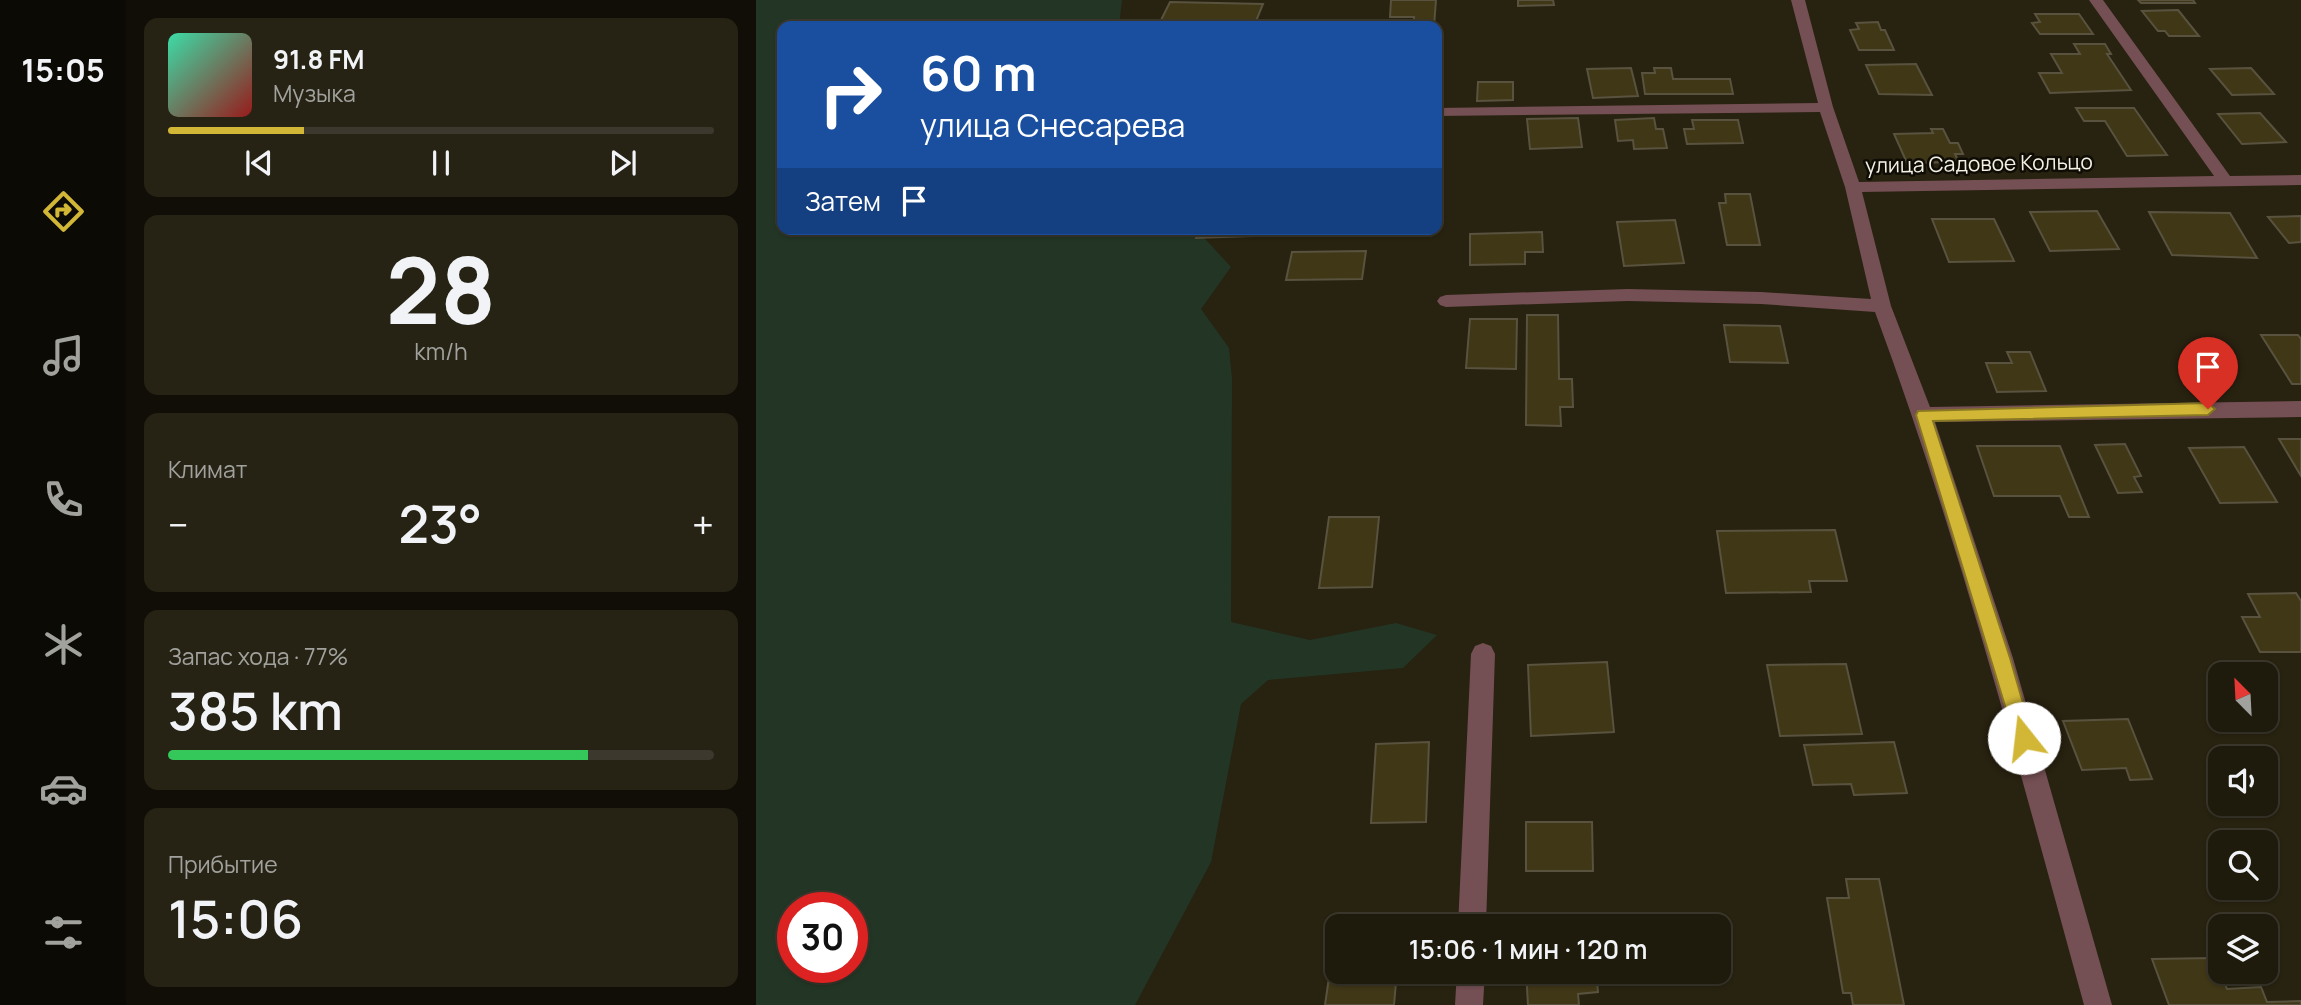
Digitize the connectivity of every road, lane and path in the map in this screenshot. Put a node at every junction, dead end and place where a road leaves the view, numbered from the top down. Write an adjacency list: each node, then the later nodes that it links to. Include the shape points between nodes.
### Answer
1 (1798, 0): 3 (street, улица Садовое Кольцо)
2 (2096, 0): 5 (street)
3 (1826, 107): 4 (street); 7 (street, улица Садовое Кольцо)
4 (1442, 112)
5 (2225, 180): 6 (street, улица Садовое Кольцо); 7 (street, улица Садовое Кольцо)
6 (2301, 180)
7 (1853, 187): 9 (street)
8 (1446, 301): 9 (street, via 1628,295)
9 (1882, 306): 11 (street)
10 (2301, 409): 11 (street)
11 (1923, 415): 16 (street, via 2001,658)
12 (1483, 654): 13 (street)
13 (1472, 914)
14 (1470, 984): 15 (street)
15 (1469, 1005)
16 (2098, 1005)

